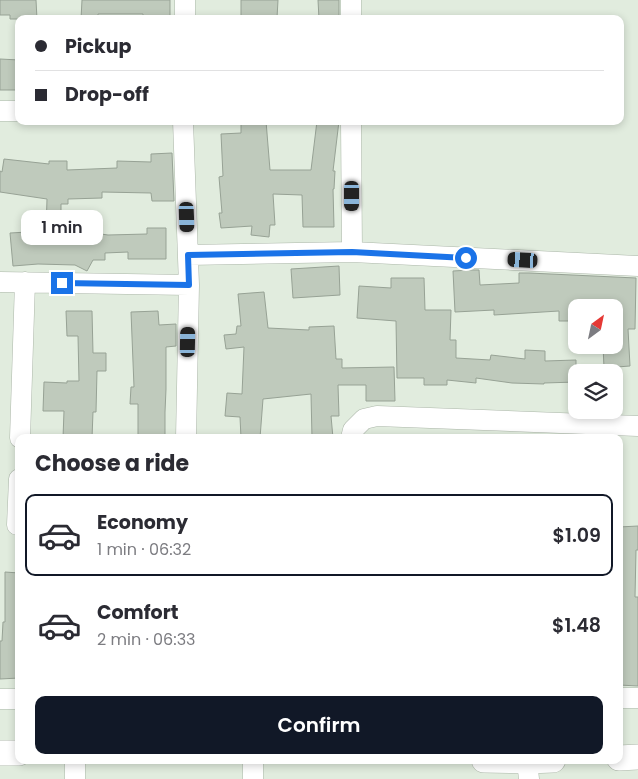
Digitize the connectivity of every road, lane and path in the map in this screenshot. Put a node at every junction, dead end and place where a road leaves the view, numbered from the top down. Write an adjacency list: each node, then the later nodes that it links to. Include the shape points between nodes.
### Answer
1 (185, 0): 3 (street)
2 (351, 0): 4 (street)
3 (185, 15)
4 (351, 15)
5 (0, 111): 6 (street)
6 (15, 111)
7 (183, 125): 10 (street)
8 (352, 125): 9 (street)
9 (352, 252): 10 (street); 11 (street)
10 (188, 255): 14 (street)
11 (638, 266)
12 (0, 282): 13 (street)
13 (25, 282): 14 (street); 17 (street)
14 (189, 285): 18 (street)
15 (638, 426): 16 (street)
16 (504, 429): 19 (street, via 377,416 364,419)
17 (20, 434)
18 (186, 434)
19 (352, 434)
20 (15, 505): 21 (street)
21 (12, 525)
22 (623, 698): 23 (street)
23 (638, 698)
24 (0, 699): 25 (street)
25 (15, 699)
26 (0, 753): 27 (street)
27 (15, 753)
28 (638, 757): 29 (street)
29 (623, 758)
30 (75, 764): 35 (street)
31 (253, 764): 36 (street)
32 (502, 764): 34 (street)
33 (543, 764): 34 (street)
34 (528, 770)
35 (75, 779)
36 (253, 779)

